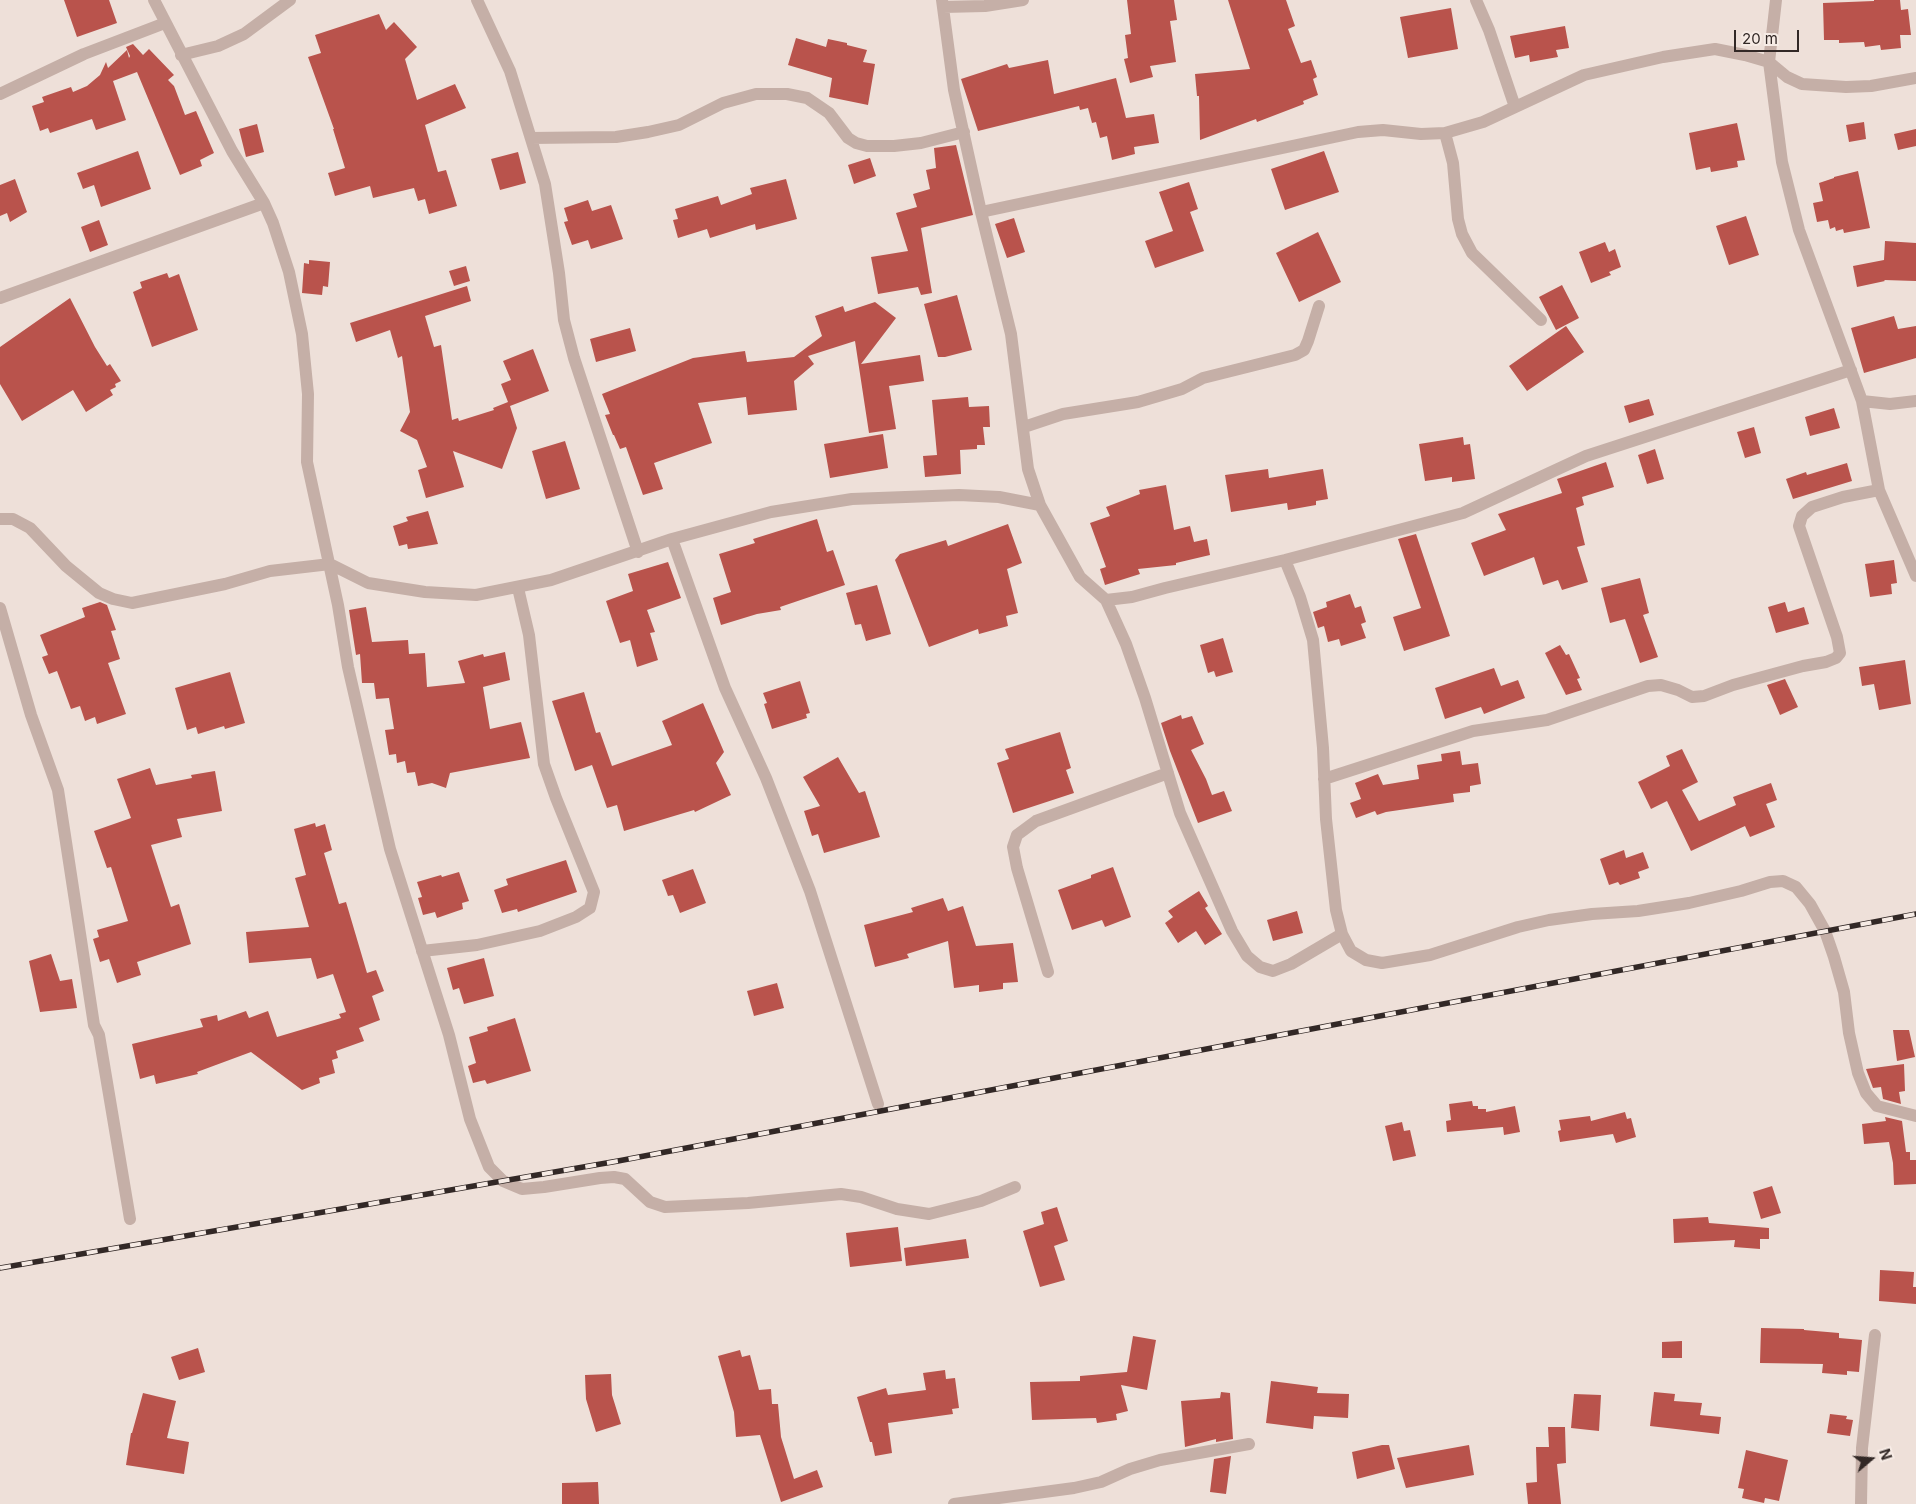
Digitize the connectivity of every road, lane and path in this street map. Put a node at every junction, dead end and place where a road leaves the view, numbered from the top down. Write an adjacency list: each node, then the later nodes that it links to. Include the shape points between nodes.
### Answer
1 (154, 0): 8 (street)
2 (290, 0): 9 (street, via 244,34 218,46)
3 (477, 0): 16 (street, via 510,72)
4 (1023, 0): 7 (street, via 985,6)
5 (1476, 0): 13 (street)
6 (1776, 0): 10 (street)
7 (943, 3): 14 (street, via 954,90)
8 (165, 23): 9 (street); 12 (street, via 84,54)
9 (181, 55): 17 (street)
10 (1769, 62): 11 (street, via 1802,84 1871,86); 13 (street, via 1715,49 1663,57 1584,75); 22 (street, via 1782,162 1799,230)
11 (1916, 78)
12 (0, 94)
13 (1515, 107): 15 (street, via 1483,122)
14 (964, 132): 16 (street, via 921,143 868,146 848,138 829,113 807,98 756,94 723,103 679,125 648,132 616,138); 18 (street)
15 (1445, 133): 18 (street, via 1358,132); 21 (street, via 1453,164 1462,234 1472,253)
16 (531, 138): 30 (street, via 544,184 564,320)
17 (264, 203): 19 (street); 32 (street, via 289,272 302,334 308,394 307,462)
18 (981, 212): 25 (street, via 1011,334)
19 (0, 298)
20 (1319, 306): 25 (street, via 1304,350 1295,356 1210,376 1182,389 1138,402 1064,414)
21 (1541, 320)
22 (1851, 370): 23 (street); 31 (street, via 1586,456 1462,513)
23 (1862, 401): 24 (street, via 1890,404); 26 (street)
24 (1916, 401)
25 (1024, 427): 27 (street, via 1028,469)
26 (1879, 490): 33 (street); 38 (street, via 1812,507 1802,516 1799,526 1837,637 1840,653 1836,658 1732,685 1704,696 1692,697 1661,685 1648,686 1547,720 1473,731)
27 (1040, 505): 29 (street, via 999,497 959,495 852,499 771,512); 35 (street, via 1080,577)
28 (0, 519): 32 (street, via 13,519 30,528 66,566 99,593 132,603 270,571)
29 (672, 540): 30 (street); 42 (street, via 724,688 766,778 810,891)
30 (638, 552): 34 (street)
31 (1285, 560): 35 (street, via 1132,597); 38 (street, via 1313,640)
32 (330, 564): 34 (street, via 368,583 424,592 476,594); 40 (street, via 348,667 390,849)
33 (1916, 576)
34 (518, 588): 40 (street, via 529,635 544,764 594,892 590,908 540,931 477,945)
35 (1106, 600): 37 (street, via 1129,653)
36 (0, 608): 45 (street, via 31,714 58,790 94,1025 99,1035)
37 (1168, 772): 39 (street, via 1180,813 1232,931 1247,956 1260,968 1273,970 1291,964); 41 (street, via 1036,821 1017,835 1013,847 1017,868)
38 (1324, 779): 39 (street, via 1336,910)
39 (1342, 934): 43 (street, via 1351,950 1366,960 1382,963 1430,955 1549,920 1689,903 1770,882 1783,882 1796,888 1810,904 1824,931 1844,992 1849,1033 1866,1093 1877,1106)
40 (422, 951): 44 (street, via 449,1034 470,1119 489,1167 503,1181 522,1189 614,1177 625,1179 650,1202 665,1207 841,1194 861,1197 897,1210 929,1214 980,1201)
41 (1048, 972)
42 (878, 1104)
43 (1916, 1116)
44 (1015, 1187)
45 (130, 1219)
46 (1875, 1335): 49 (street, via 1862,1448)
47 (1249, 1444): 48 (street, via 1160,1460 1101,1482 1074,1488)
48 (954, 1504)
49 (1861, 1504)

